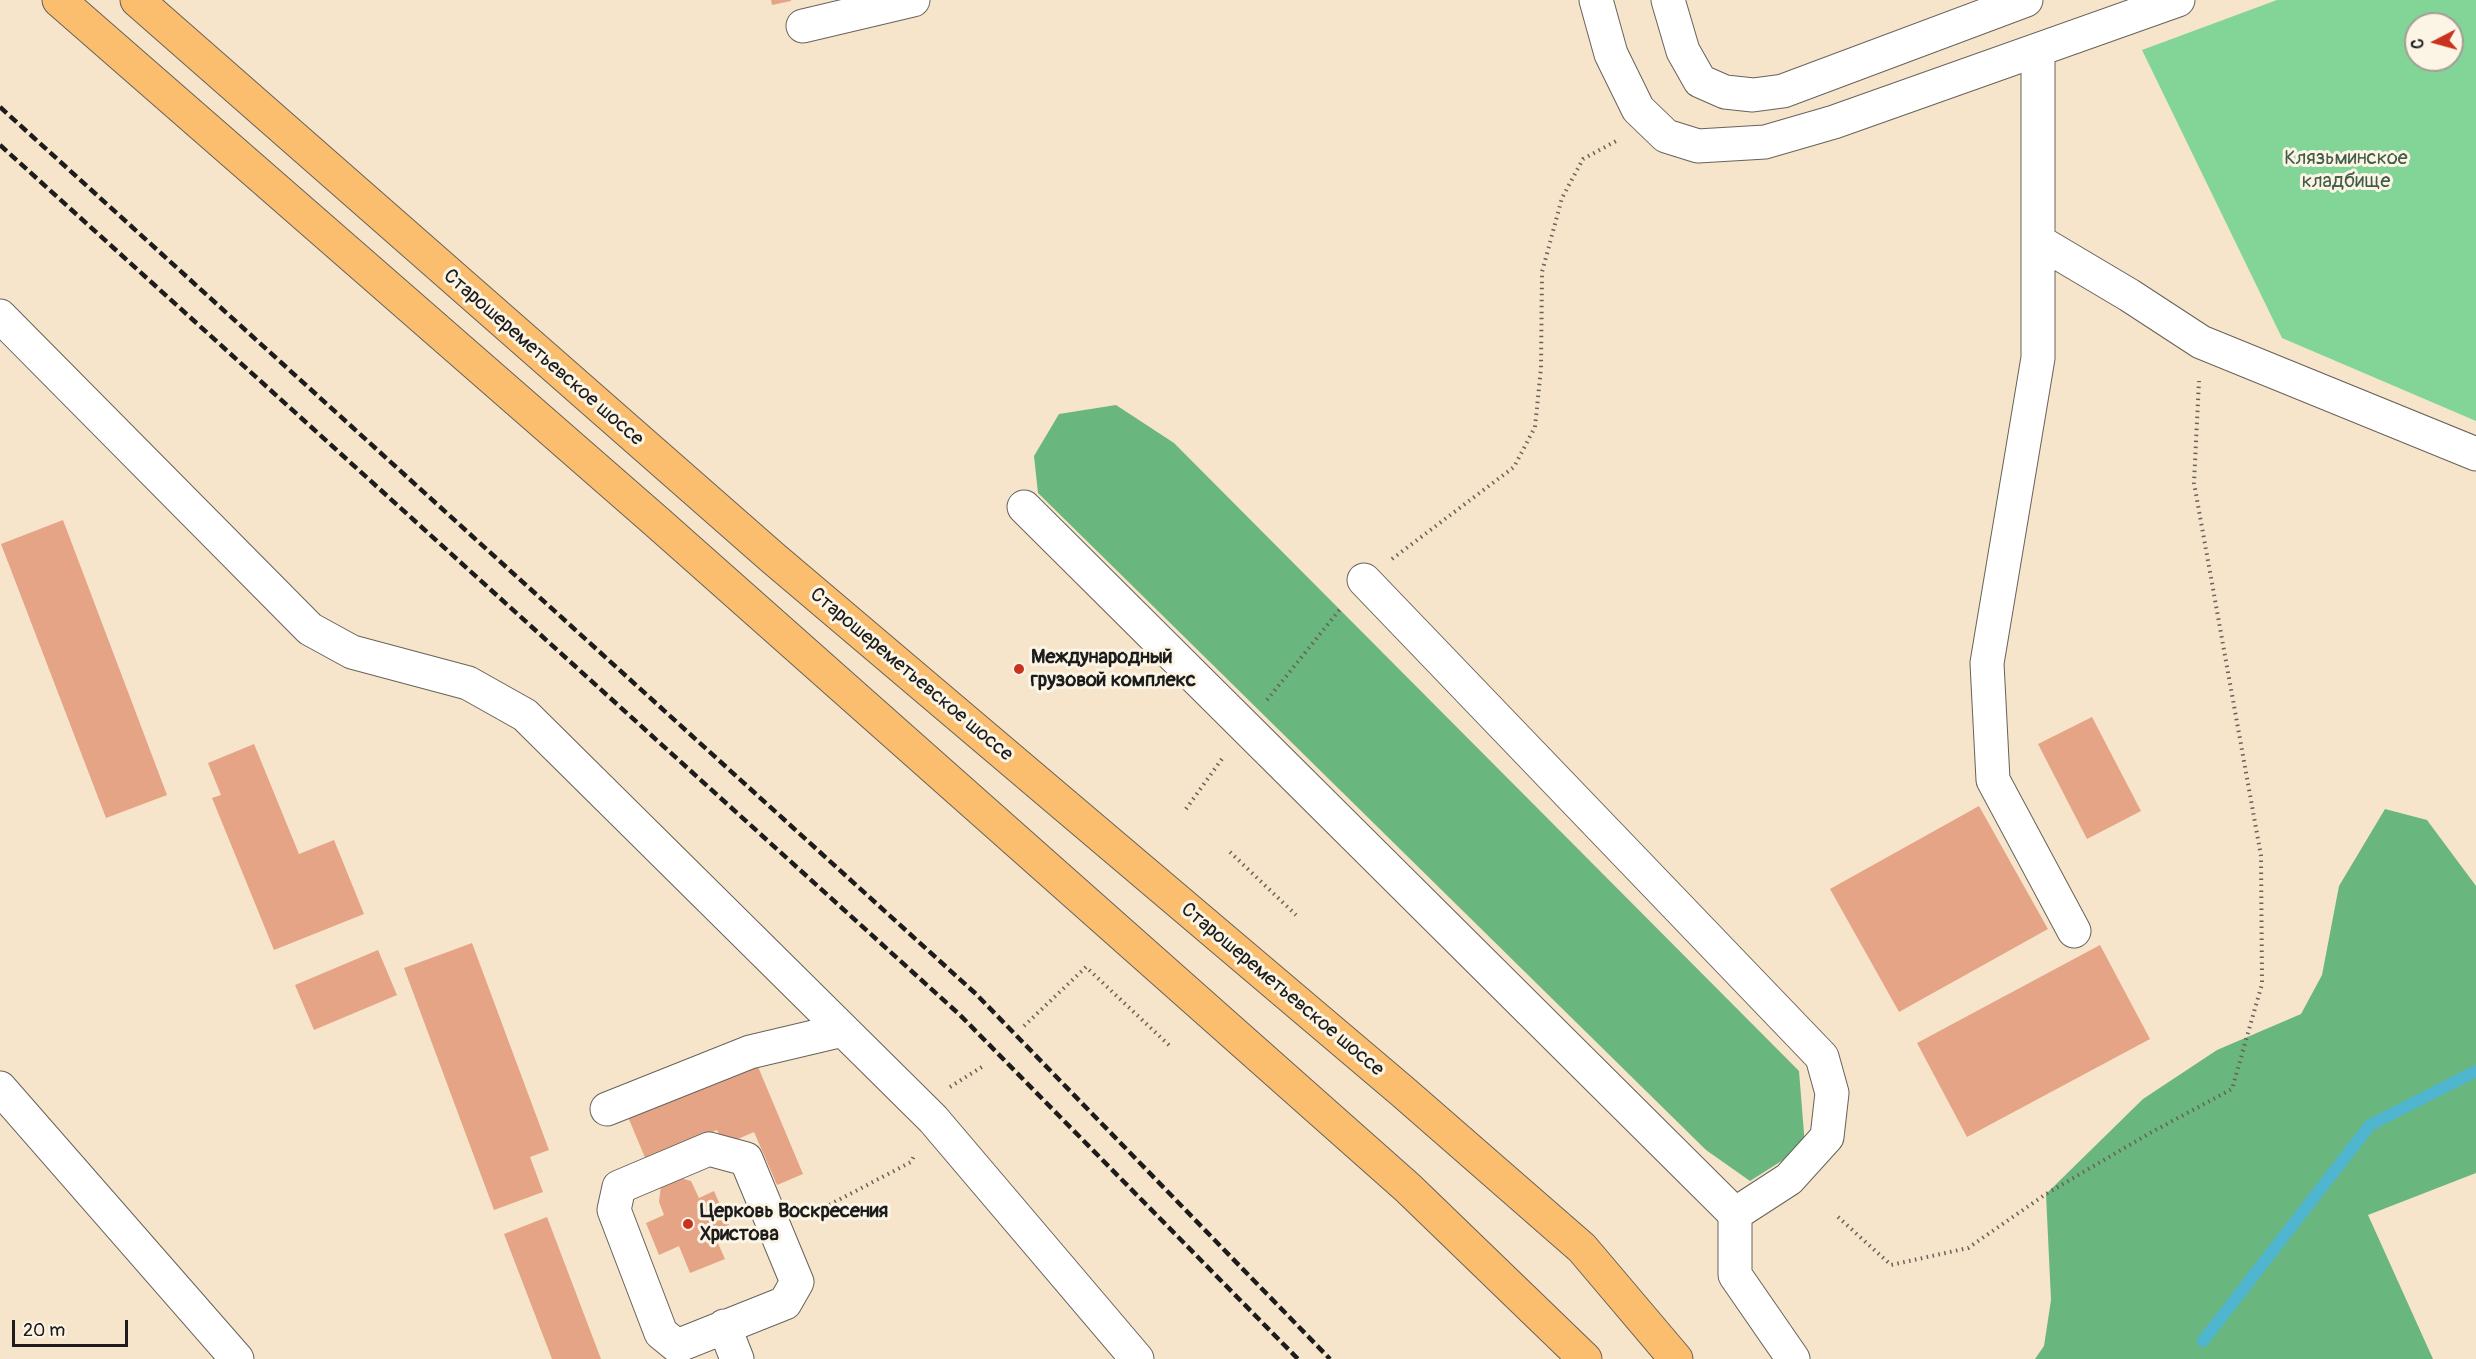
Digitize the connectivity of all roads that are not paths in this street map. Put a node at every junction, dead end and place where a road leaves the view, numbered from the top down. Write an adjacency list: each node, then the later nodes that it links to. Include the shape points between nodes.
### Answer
1 (59, 0): 21 (main road, via 657,522 1408,1188)
2 (137, 0): 25 (main road, Старошереметьевское шоссе, via 773,558 1573,1240)
3 (913, 0): 8 (street)
4 (1596, 0): 9 (street, via 1611,54 1638,109 1666,136 1698,146 1765,142)
5 (1668, 0): 6 (street, via 1683,51 1700,81 1725,92 1754,95 1783,91)
6 (2026, 0)
7 (2178, 0): 9 (street)
8 (803, 26)
9 (2038, 51): 10 (street)
10 (2038, 241): 12 (street, via 2202,342); 15 (street, via 2038,358 1987,674 1993,780)
11 (0, 316): 16 (street, via 310,629 352,652 468,683 525,715)
12 (2476, 454)
13 (1024, 507): 19 (street)
14 (1364, 580): 19 (street, via 1822,1057 1832,1093 1827,1137 1789,1179)
15 (2074, 931)
16 (843, 1030): 18 (street, via 750,1052); 24 (street, via 933,1119)
17 (0, 1088): 22 (street)
18 (607, 1110)
19 (1735, 1214): 26 (street, via 1735,1275)
20 (724, 1326): 20 (street, via 785,1303 797,1282 746,1159 709,1149 619,1187 614,1210 661,1333 677,1346); 23 (street)
21 (1582, 1357)
22 (237, 1359)
23 (737, 1359)
24 (1137, 1359)
25 (1676, 1359)
26 (1793, 1359)

